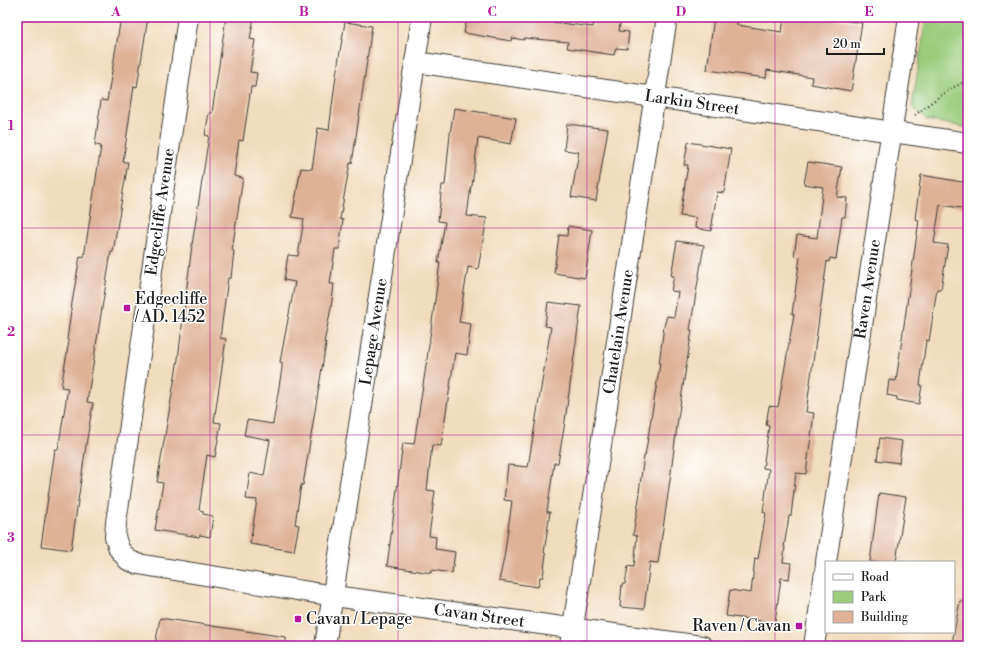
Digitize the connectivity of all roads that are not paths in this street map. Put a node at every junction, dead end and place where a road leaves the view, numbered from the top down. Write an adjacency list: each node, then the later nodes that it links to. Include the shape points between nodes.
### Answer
1 (188, 17): 10 (street, Edgecliffe Avenue, via 116,523 115,537 119,549 128,560)
2 (422, 17): 5 (street, Lepage Avenue)
3 (668, 17): 6 (street, Chatelain Avenue)
4 (909, 17): 7 (street, Raven Avenue)
5 (415, 62): 6 (street, Larkin Street); 12 (street, Lepage Avenue, via 337,562)
6 (655, 97): 7 (street, Larkin Street); 13 (street, Chatelain Avenue)
7 (891, 132): 8 (street, Larkin Street); 9 (street, Raven Avenue)
8 (968, 143)
9 (826, 561)
10 (138, 564): 12 (street, Cavan Street)
11 (825, 570): 16 (street, Raven Avenue)
12 (334, 596): 13 (street, Cavan Street); 14 (street, Lepage Avenue)
13 (572, 637): 15 (street, Cavan Street)
14 (325, 646)
15 (702, 646)
16 (814, 646)

